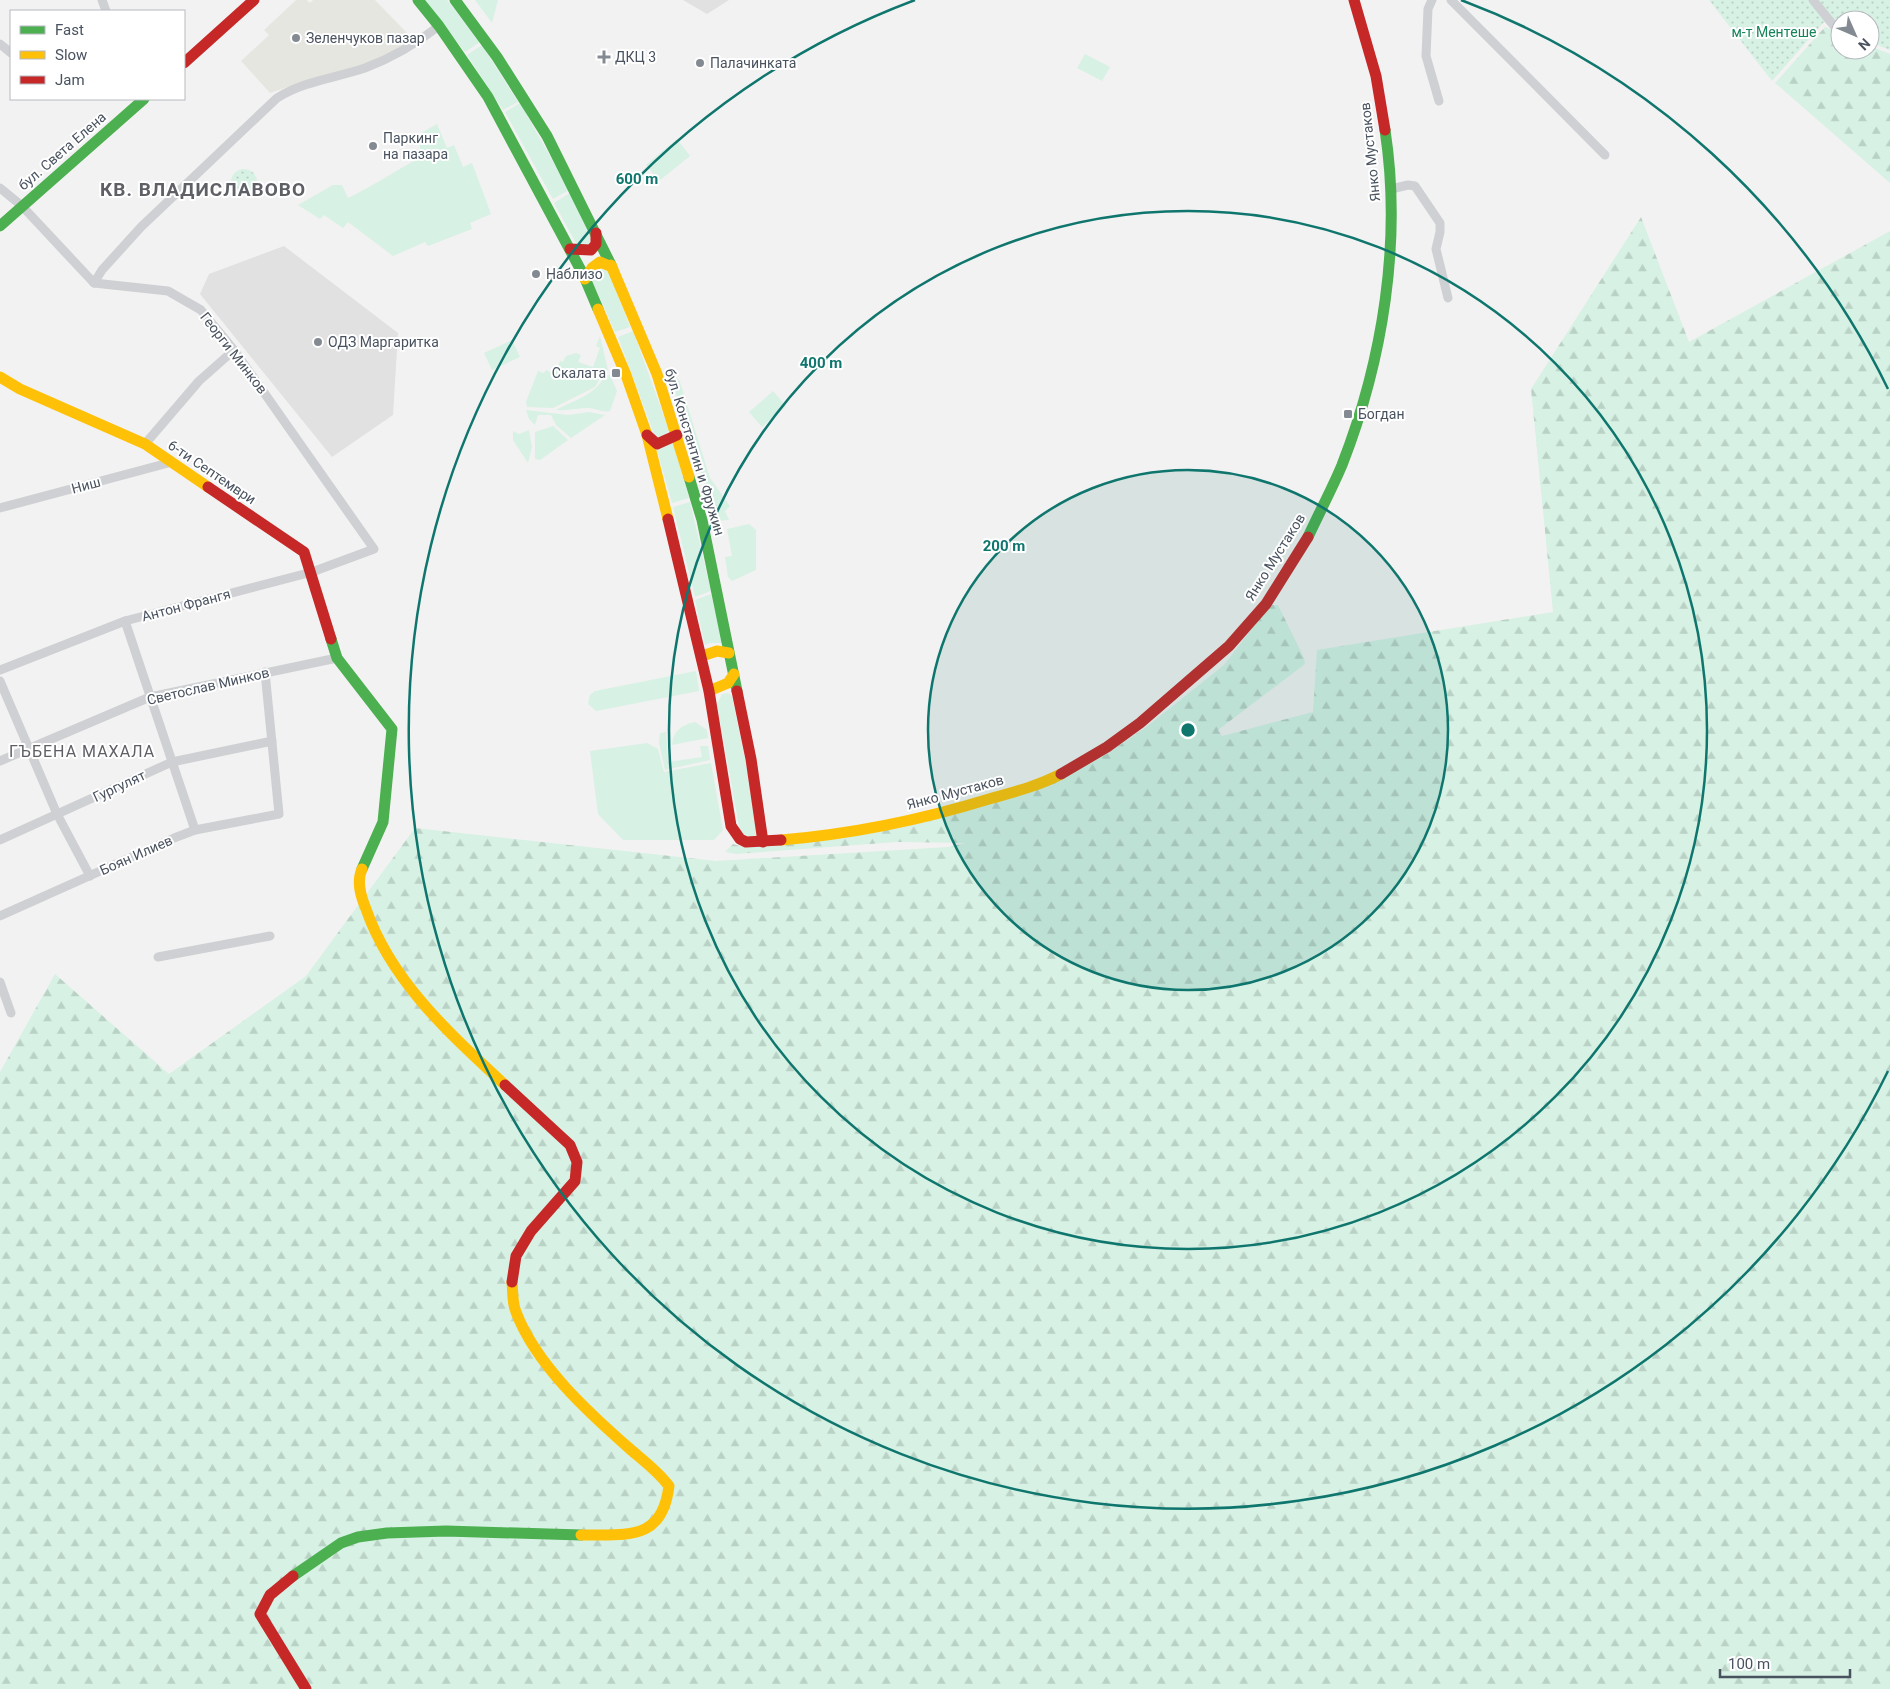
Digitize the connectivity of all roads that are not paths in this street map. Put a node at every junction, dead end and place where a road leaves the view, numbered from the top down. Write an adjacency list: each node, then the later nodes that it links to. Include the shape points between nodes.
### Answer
1 (254, 0): 12 (street)
2 (418, 0): 9 (street)
3 (455, 0): 20 (street, бул. Константин и Фружин, via 547,136)
4 (1354, 0): 17 (street, Янко Мустаков, via 1377,78)
5 (1432, 0): 14 (street, via 1428,9 1426,56)
6 (1451, 0): 15 (street)
7 (1813, 0): 8 (street)
8 (1830, 21)
9 (439, 26): 21 (street, via 488,97); 24 (street, via 417,43 369,66 294,88 277,98 140,227)
10 (0, 44): 11 (street)
11 (10, 52)
12 (185, 62)
13 (143, 100): 18 (street, бул. Света Елена)
14 (1439, 101)
15 (1605, 155)
16 (0, 188): 18 (street)
17 (1391, 189): 25 (street, via 1415,186 1440,223 1436,249); 54 (street, Янко Мустаков, via 1390,265 1379,345 1340,470 1265,605 1220,656 1140,726 1102,752 1050,780 921,818 824,836)
18 (22, 206): 19 (street, бул. Света Елена); 24 (street)
19 (0, 226)
20 (596, 233): 21 (street, via 596,244 591,250); 22 (street, бул. Константин и Фружин)
21 (570, 249): 23 (street)
22 (612, 267): 23 (street, via 600,262); 29 (street, бул. Константин и Фружин, via 658,374)
23 (585, 279): 28 (street, via 626,375)
24 (94, 283): 26 (street, Георги Минков, via 168,291 201,310)
25 (1448, 298)
26 (234, 350): 30 (street, via 199,381); 33 (street, Георги Минков)
27 (0, 377): 30 (street, 6-ти Септември, via 20,389)
28 (647, 435): 29 (street, via 657,444); 37 (street)
29 (677, 436): 36 (street, бул. Константин и Фружин, via 702,520)
30 (145, 444): 31 (street, 6-ти Септември)
31 (172, 462): 32 (street, Ниш); 34 (street, 6-ти Септември, via 304,552)
32 (0, 508)
33 (374, 549): 34 (street, Антон Франгя)
34 (312, 572): 35 (street, Антон Франгя); 38 (street, 6-ти Септември)
35 (125, 621): 39 (street, Антон Франгя); 46 (street)
36 (729, 653): 37 (street, via 717,651); 41 (street, бул. Константин и Фружин)
37 (702, 656): 42 (street)
38 (337, 658): 40 (street, Светослав Минков); 61 (street, via 392,729 383,822 360,873 360,893 371,924 388,957 419,999 457,1040 570,1145 577,1162 575,1181 531,1230 516,1256 512,1282 515,1311 533,1344 561,1383 658,1472 669,1486 666,1509 656,1522 630,1533 573,1537 414,1531 342,1542 310,1562 272,1593 263,1603 260,1614)
39 (0, 670)
40 (264, 672): 46 (street, Светослав Минков); 47 (street)
41 (734, 674): 44 (street); 54 (street, бул. Константин и Фружин)
42 (706, 677): 44 (street); 45 (street)
43 (0, 680): 48 (street)
44 (724, 686): 45 (street)
45 (709, 691): 54 (street, via 731,826 740,839)
46 (150, 697): 48 (street, Светослав Минков); 50 (street)
47 (272, 741): 50 (street, Гургулят); 52 (street, Боян Илиев, via 279,814)
48 (30, 746): 49 (street, Светослав Минков); 51 (street)
49 (0, 761)
50 (172, 762): 51 (street, Гургулят); 52 (street)
51 (57, 814): 53 (street, Гургулят); 55 (street)
52 (195, 830): 55 (street, Боян Илиев)
53 (0, 840)
54 (763, 842)
55 (90, 876): 56 (street, Боян Илиев)
56 (0, 916)
57 (270, 936): 58 (street)
58 (158, 957)
59 (0, 982): 60 (street)
60 (11, 1013)
61 (306, 1689)

